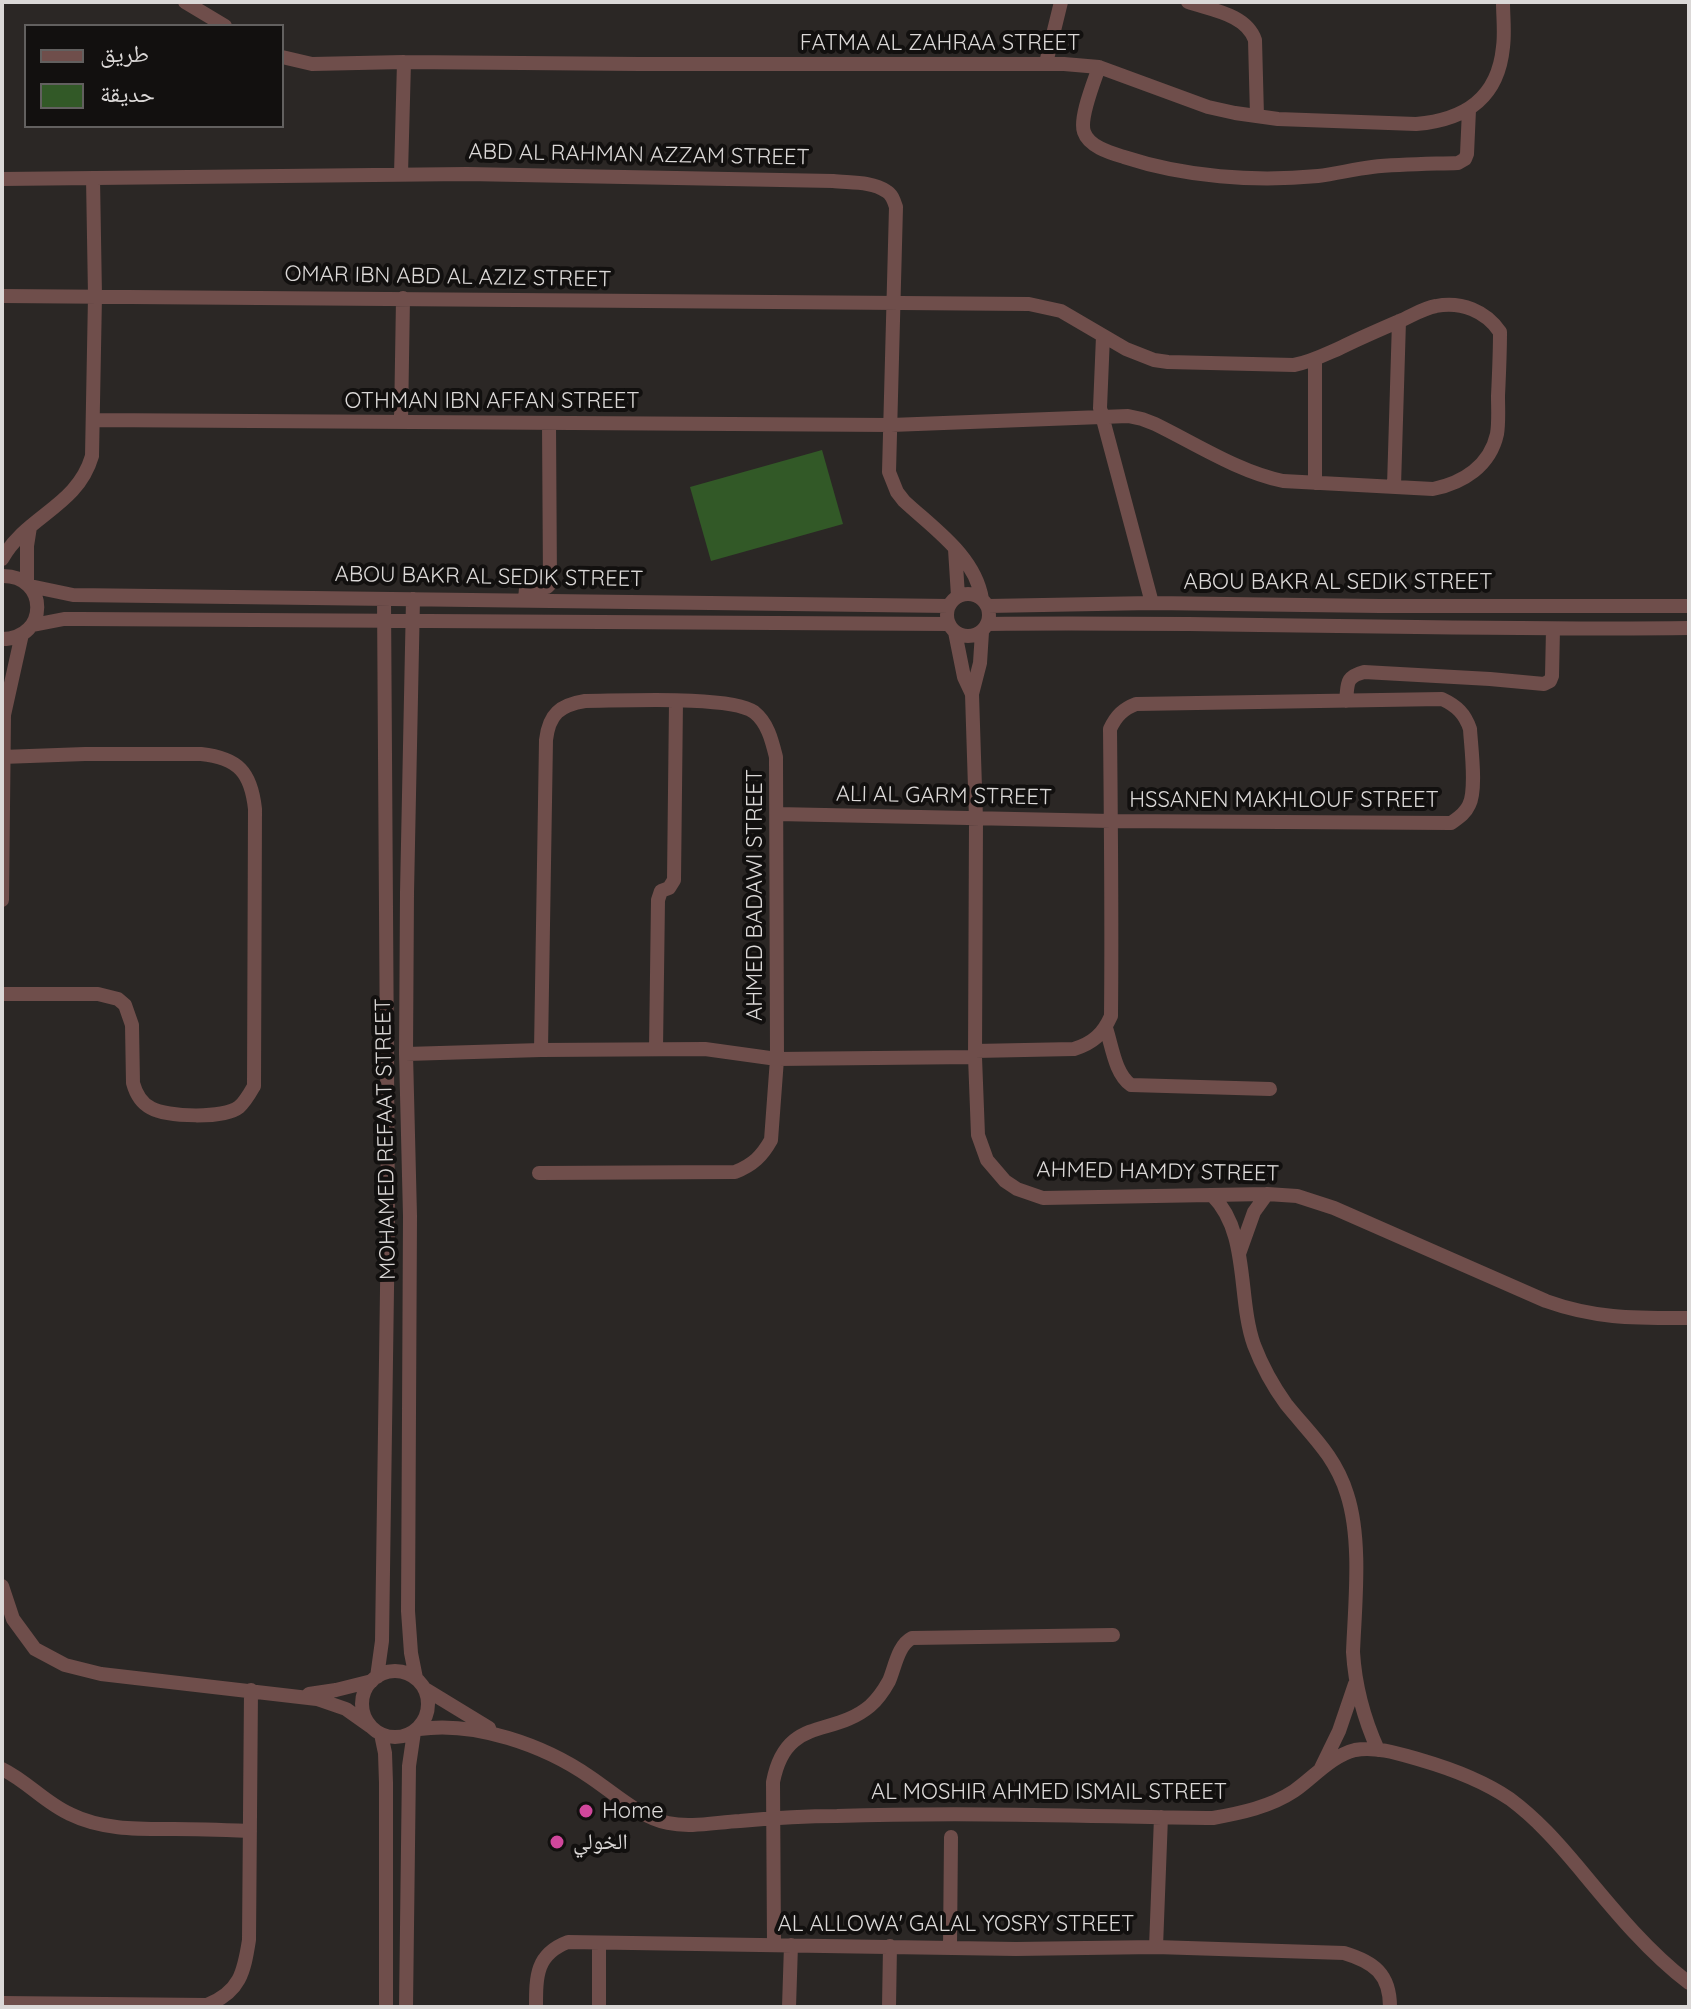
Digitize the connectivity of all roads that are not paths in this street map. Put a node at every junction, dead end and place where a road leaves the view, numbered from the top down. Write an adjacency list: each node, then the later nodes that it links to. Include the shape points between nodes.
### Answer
1 (185, 2): 5 (street)
2 (1061, 2): 8 (street)
3 (1188, 2): 11 (street, via 1238,19 1252,32)
4 (1503, 2): 10 (street, via 1498,70)
5 (222, 24)
6 (284, 57): 7 (street, FATMA AL ZAHRAA STREET, via 312,64)
7 (404, 62): 8 (street, FATMA AL ZAHRAA STREET); 12 (street)
8 (1046, 63): 9 (street, FATMA AL ZAHRAA STREET)
9 (1099, 67): 10 (street, via 1083,121 1089,141 1119,156 1194,173 1267,178 1458,163 1467,154); 11 (street, FATMA AL ZAHRAA STREET, via 1208,107)
10 (1469, 110): 11 (street, FATMA AL ZAHRAA STREET, via 1436,123 1416,124)
11 (1257, 116)
12 (401, 174): 13 (street, ABD AL RAHMAN AZZAM STREET); 18 (street, ABD AL RAHMAN AZZAM STREET, via 874,186 888,191 896,207)
13 (93, 178): 14 (street, ABD AL RAHMAN AZZAM STREET); 16 (street)
14 (2, 179)
15 (2, 296): 16 (street, OMAR IBN ABD AL AZIZ STREET)
16 (95, 296): 17 (street, OMAR IBN ABD AL AZIZ STREET); 23 (street)
17 (403, 298): 18 (street, OMAR IBN ABD AL AZIZ STREET); 24 (street)
18 (894, 303): 20 (street, OMAR IBN ABD AL AZIZ STREET, via 1040,305); 26 (street, ABD AL RAHMAN AZZAM STREET)
19 (1399, 321): 21 (street, OMAR IBN ABD AL AZIZ STREET); 28 (street); 28 (street, OTHMAN IBN AFFAN STREET, via 1434,306 1458,305 1487,317 1500,332 1497,433 1486,458 1467,477 1433,489)
20 (1103, 336): 21 (street, OMAR IBN ABD AL AZIZ STREET, via 1139,355 1168,362 1294,365); 22 (street)
21 (1315, 360): 27 (street)
22 (1102, 416): 26 (street, OTHMAN IBN AFFAN STREET); 27 (street, OTHMAN IBN AFFAN STREET, via 1142,419 1264,477); 39 (street)
23 (93, 420): 24 (street, OTHMAN IBN AFFAN STREET); 29 (street, via 92,456 82,480)
24 (401, 422): 25 (street, OTHMAN IBN AFFAN STREET)
25 (549, 423): 26 (street, OTHMAN IBN AFFAN STREET); 36 (street, via 550,584 526,588)
26 (891, 425): 30 (street, ABD AL RAHMAN AZZAM STREET, via 891,482)
27 (1315, 483): 28 (street, OTHMAN IBN AFFAN STREET)
28 (1394, 486)
29 (30, 527): 31 (street); 33 (street)
30 (955, 549): 37 (street); 38 (street, ABD AL RAHMAN AZZAM STREET, via 973,570)
31 (2, 559)
32 (2, 576): 33 (street, ABOU BAKR AL SEDIK STREET)
33 (28, 585): 34 (street, ABOU BAKR AL SEDIK STREET, via 73,595); 47 (street, via 38,612)
34 (384, 599): 35 (street, ABOU BAKR AL SEDIK STREET); 41 (street, MOHAMED REFAAT STREET)
35 (413, 599): 36 (street, ABOU BAKR AL SEDIK STREET); 42 (street, MOHAMED REFAAT STREET)
36 (525, 600): 37 (street, ABOU BAKR AL SEDIK STREET)
37 (954, 601): 38 (street, via 971,594); 43 (street, via 947,615)
38 (985, 602): 39 (street, ABOU BAKR AL SEDIK STREET); 44 (street, via 990,615)
39 (1152, 603): 40 (street, ABOU BAKR AL SEDIK STREET)
40 (1689, 606)
41 (384, 622): 42 (street, ABOU BAKR AL SEDIK STREET); 47 (street, ABOU BAKR AL SEDIK STREET, via 64,619); 70 (street, MOHAMED REFAAT STREET)
42 (413, 622): 43 (street, ABOU BAKR AL SEDIK STREET, via 693,621); 62 (street, MOHAMED REFAAT STREET)
43 (952, 628): 44 (street, via 966,636); 49 (street, AHMED HAMDY STREET)
44 (985, 628): 46 (street, ABOU BAKR AL SEDIK STREET, via 1096,623); 49 (street, AHMED HAMDY STREET)
45 (1689, 628): 46 (street, ABOU BAKR AL SEDIK STREET)
46 (1553, 629): 51 (street, via 1552,676 1544,684 1364,672 1349,679)
47 (28, 630): 48 (street, ABOU BAKR AL SEDIK STREET); 52 (street)
48 (2, 639)
49 (972, 694): 55 (street, AHMED HAMDY STREET)
50 (676, 701): 54 (street, AHMED BADAWI STREET, via 741,705 761,718 776,757); 60 (street, via 674,880 658,900); 61 (street, AHMED BADAWI STREET, via 574,703 553,716 547,727)
51 (1346, 701): 56 (street, HSSANEN MAKHLOUF STREET, via 1136,704 1125,709 1110,729); 56 (street, HSSANEN MAKHLOUF STREET, via 1442,699 1460,710 1470,729 1473,795 1461,816 1451,823)
52 (3, 711): 53 (street)
53 (3, 757): 57 (street); 58 (street, via 201,754 219,756 240,768 255,809 254,1086 238,1108 226,1113 159,1111 135,1090 132,1025 118,999 98,994)
54 (777, 814): 55 (street, ALI AL GARM STREET); 64 (street, AHMED BADAWI STREET)
55 (976, 819): 56 (street, ALI AL GARM STREET); 63 (street, AHMED HAMDY STREET)
56 (1111, 821): 59 (street, HSSANEN MAKHLOUF STREET, via 1111,1016)
57 (2, 900)
58 (2, 994)
59 (1106, 1028): 63 (street, via 1074,1049); 65 (street, via 1120,1073 1131,1085)
60 (656, 1049): 61 (street); 64 (street)
61 (541, 1050): 62 (street)
62 (406, 1054): 69 (street, MOHAMED REFAAT STREET)
63 (975, 1054): 64 (street); 68 (street, AHMED HAMDY STREET, via 978,1135 987,1160 1017,1189 1043,1198)
64 (777, 1059): 66 (street, AHMED BADAWI STREET, via 771,1140 747,1167 735,1172)
65 (1270, 1089)
66 (539, 1173)
67 (1267, 1194): 68 (street, AHMED HAMDY STREET); 73 (street, via 1249,1222); 74 (street, AHMED HAMDY STREET, via 1297,1196 1334,1208 1566,1308 1608,1317)
68 (1212, 1195): 73 (street, via 1228,1216)
69 (410, 1216): 70 (street); 71 (street, MOHAMED REFAAT STREET)
70 (388, 1219): 72 (street, MOHAMED REFAAT STREET)
71 (410, 1236): 72 (street); 79 (street, MOHAMED REFAAT STREET, via 408,1611)
72 (388, 1237): 77 (street, MOHAMED REFAAT STREET, via 382,1641)
73 (1239, 1254): 78 (street, via 1247,1319 1262,1364 1287,1405 1326,1450 1347,1493 1355,1541)
74 (1689, 1318)
75 (2, 1586): 80 (street, via 13,1619 35,1649 65,1665 101,1674)
76 (1113, 1635): 89 (street, via 908,1640 887,1684 868,1707 805,1733 783,1753 773,1782)
77 (374, 1679): 79 (street, via 397,1671); 81 (street); 82 (street, via 362,1700 363,1713)
78 (1356, 1680): 85 (street); 87 (street)
79 (420, 1684): 83 (street, via 428,1709); 84 (street, AL MOSHIR AHMED ISMAIL STREET)
80 (251, 1690): 81 (street); 90 (street)
81 (297, 1696): 82 (street, via 346,1709)
82 (375, 1730): 83 (street, via 387,1737); 100 (street, via 385,1753)
83 (416, 1730): 84 (street, AL MOSHIR AHMED ISMAIL STREET, via 472,1729); 101 (street, via 409,1766)
84 (518, 1742): 89 (street, AL MOSHIR AHMED ISMAIL STREET, via 571,1764 634,1808 667,1823)
85 (1378, 1750): 87 (street, AL MOSHIR AHMED ISMAIL STREET, via 1344,1754); 98 (street, AL MOSHIR AHMED ISMAIL STREET, via 1452,1769 1510,1800 1553,1837 1626,1923)
86 (2, 1769): 90 (street, via 67,1814 86,1821 139,1829)
87 (1320, 1771): 88 (street, AL MOSHIR AHMED ISMAIL STREET, via 1291,1793 1241,1813)
88 (1161, 1817): 89 (street, AL MOSHIR AHMED ISMAIL STREET); 97 (street)
89 (774, 1818): 93 (street)
90 (250, 1831): 99 (street, via 249,1940 239,1980 221,2000 207,2005)
91 (951, 1837): 96 (street)
92 (599, 1943): 93 (street, AL ALLOWA' GALAL YOSRY STREET); 102 (street, AL ALLOWA' GALAL YOSRY STREET, via 568,1942 546,1955 536,1981); 103 (street)
93 (774, 1945): 94 (street, AL ALLOWA' GALAL YOSRY STREET)
94 (791, 1945): 95 (street, AL ALLOWA' GALAL YOSRY STREET); 104 (street)
95 (890, 1946): 96 (street, AL ALLOWA' GALAL YOSRY STREET); 105 (street)
96 (950, 1947): 97 (street, AL ALLOWA' GALAL YOSRY STREET)
97 (1156, 1947): 106 (street, AL ALLOWA' GALAL YOSRY STREET, via 1344,1953 1374,1966 1386,1980)
98 (1689, 1983)
99 (2, 2003)
100 (386, 2007)
101 (406, 2007)
102 (536, 2007)
103 (599, 2007)
104 (789, 2007)
105 (889, 2007)
106 (1390, 2007)

